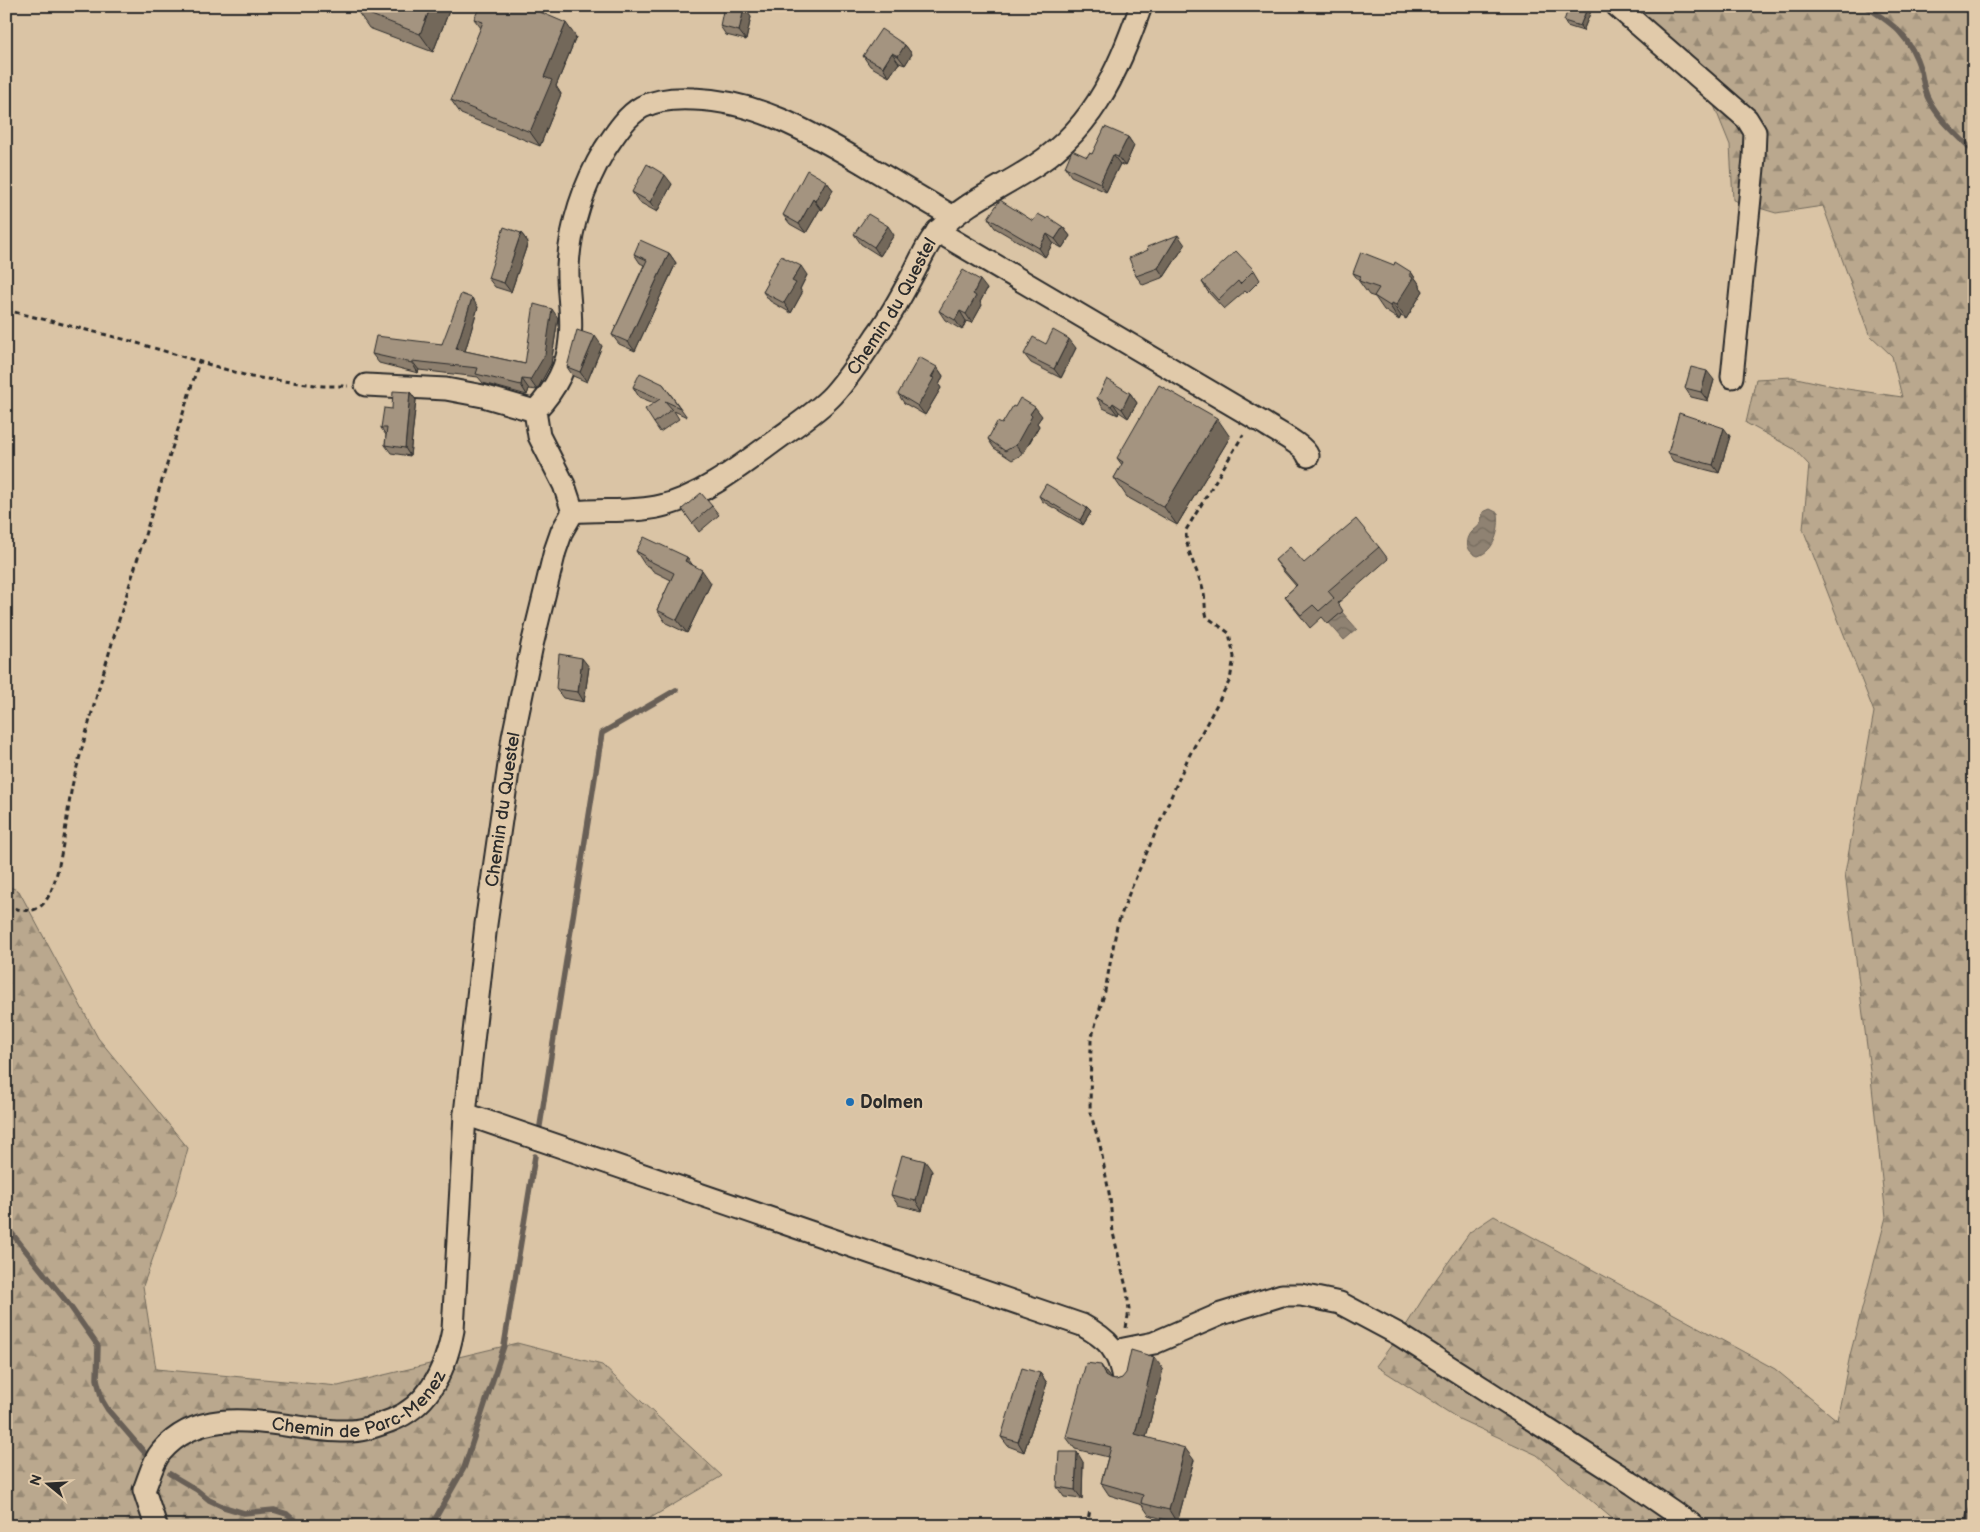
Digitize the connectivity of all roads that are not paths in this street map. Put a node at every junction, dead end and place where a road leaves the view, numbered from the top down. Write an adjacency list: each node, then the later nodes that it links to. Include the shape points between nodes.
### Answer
1 (1141, 6): 3 (street, Chemin du Questel, via 1122,58 1082,125 1046,159)
2 (1617, 6): 5 (street, via 1747,119 1755,132)
3 (952, 216): 4 (street, Chemin du Questel); 7 (street, via 818,138 769,114 712,99 679,98 642,107 632,114 608,144 585,190 576,217 568,267 570,338 565,363 549,397)
4 (937, 231): 8 (street, via 1265,424 1299,445); 9 (street, Chemin du Questel, via 878,335 849,375 832,396 793,427 722,479 680,500 640,510)
5 (1732, 377)
6 (366, 385): 7 (street, via 446,389)
7 (534, 411): 9 (street, via 539,436 564,485)
8 (1308, 456)
9 (573, 512): 10 (street, Chemin du Questel, via 555,551 513,737 486,924)
10 (465, 1114): 11 (street, via 1082,1325); 13 (street, Chemin de Parc-Menez, via 453,1330 442,1372 423,1400 406,1414 354,1431 227,1421 195,1426 160,1453 151,1471 144,1490)
11 (1119, 1350): 12 (street); 14 (street, via 1154,1343 1221,1314 1282,1295 1301,1295 1340,1303 1398,1334)
12 (1123, 1380)
13 (156, 1526)
14 (1694, 1526)

